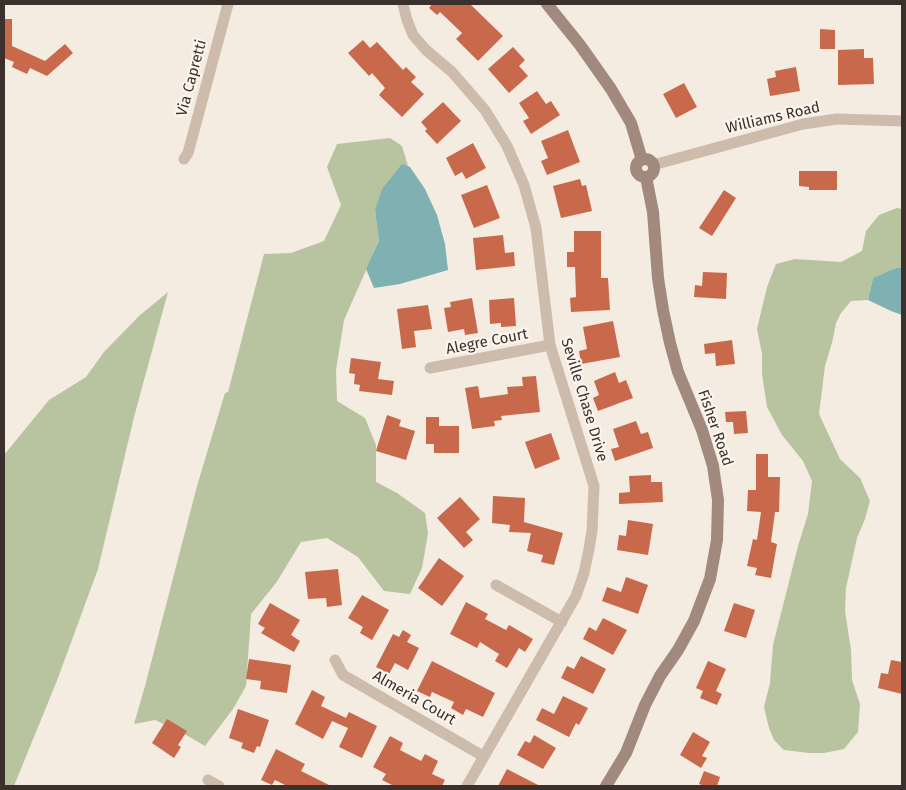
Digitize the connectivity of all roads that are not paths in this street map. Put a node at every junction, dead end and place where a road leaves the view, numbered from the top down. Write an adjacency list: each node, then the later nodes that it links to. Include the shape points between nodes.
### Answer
1 (228, 4): 5 (street, Via Capretti)
2 (403, 4): 7 (street, Seville Chase Drive, via 413,35 452,72 485,110 507,146 524,185 536,228)
3 (546, 4): 6 (street, via 611,89)
4 (902, 121): 6 (street, Williams Road, via 837,119 803,124)
5 (184, 159)
6 (648, 162): 16 (street, Fisher Road, via 654,170 646,177 653,212 663,310 678,372 713,466 718,500 717,540 710,578 694,621 660,676 626,753)
7 (550, 345): 8 (street, Alegre Court); 10 (street, Seville Chase Drive, via 594,486 588,557 576,596)
8 (430, 368)
9 (496, 585): 10 (street)
10 (562, 622): 12 (street, Seville Chase Drive)
11 (335, 660): 12 (street, Almeria Court, via 343,675)
12 (483, 756): 15 (street, Seville Chase Drive)
13 (208, 780): 14 (street)
14 (219, 786)
15 (466, 786)
16 (606, 786)

